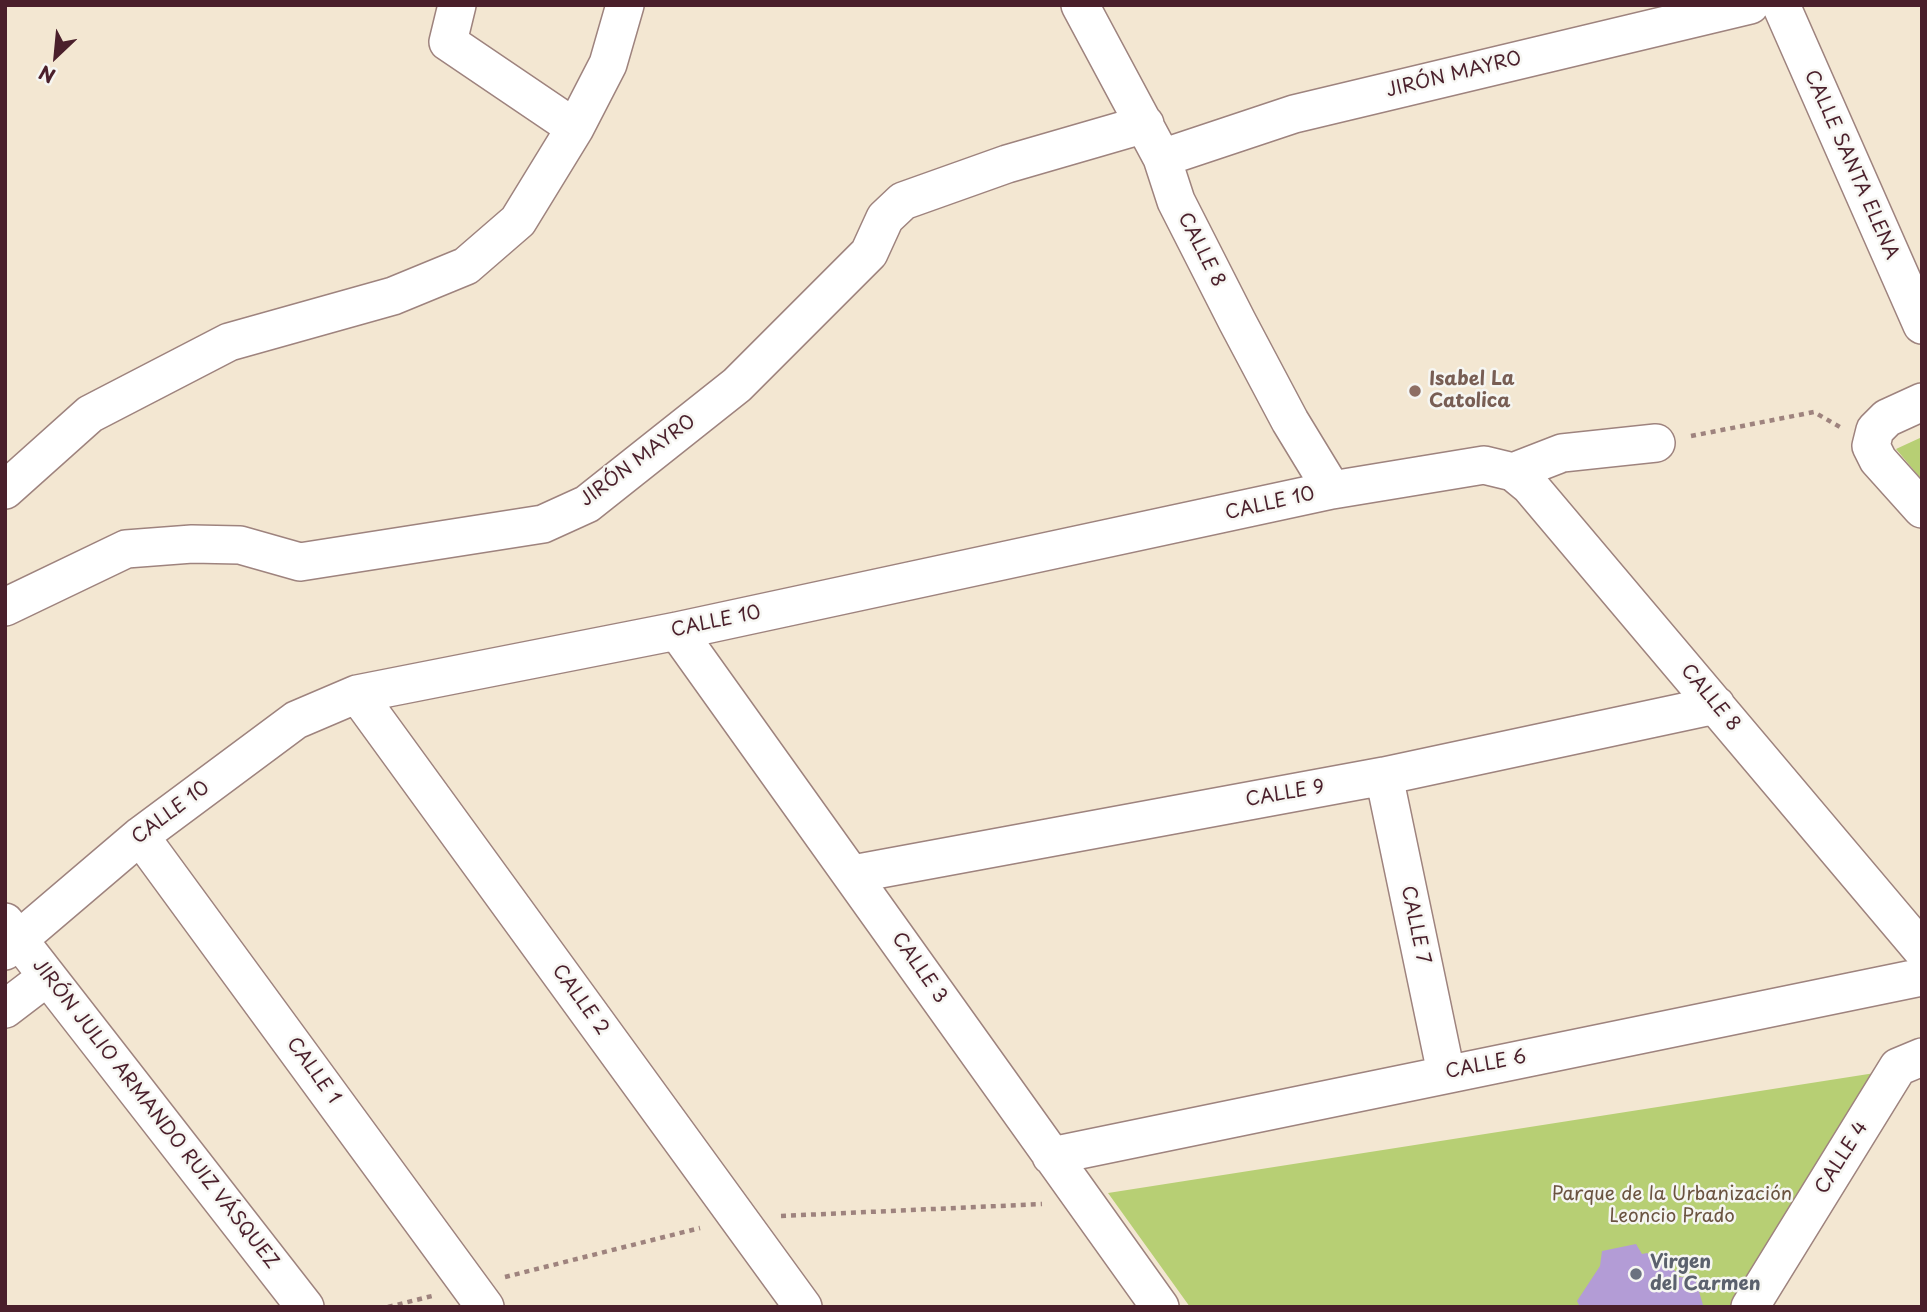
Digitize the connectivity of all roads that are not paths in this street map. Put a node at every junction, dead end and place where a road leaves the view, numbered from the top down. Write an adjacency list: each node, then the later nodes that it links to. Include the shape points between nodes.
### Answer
1 (457, 5): 7 (street, via 448,42)
2 (625, 5): 7 (street, via 608,64)
3 (1080, 5): 6 (street, CALLE 8)
4 (1750, 5): 8 (street, JIRÓN MAYRO, via 1294,114)
5 (1780, 5): 9 (street, CALLE SANTA ELENA)
6 (1145, 124): 8 (street, CALLE 8); 16 (street, JIRÓN MAYRO, via 1007,164 903,201 885,218 869,253 737,385 587,504 543,524 300,562 240,545 126,549)
7 (575, 128): 13 (street, via 517,221 466,266 393,296 229,342 90,414)
8 (1162, 158): 14 (street, CALLE 8, via 1176,201 1231,309)
9 (1922, 325)
10 (1922, 402): 15 (street, via 1887,418 1875,430 1871,446)
11 (1656, 443): 12 (street, CALLE 10, via 1562,453)
12 (1498, 468): 14 (street, CALLE 10); 19 (street, CALLE 8, via 1530,486)
13 (5, 490)
14 (1332, 490): 17 (street, CALLE 10)
15 (1922, 509)
16 (5, 607)
17 (677, 631): 18 (street, CALLE 10); 22 (street, CALLE 3)
18 (358, 694): 21 (street, CALLE 10, via 296,720); 33 (street, CALLE 2)
19 (1716, 705): 20 (street, CALLE 9); 24 (street, CALLE 8)
20 (1384, 776): 22 (street, CALLE 9); 29 (street, CALLE 7)
21 (140, 836): 23 (street, CALLE 10); 32 (street, CALLE 1)
22 (853, 874): 30 (street, CALLE 3)
23 (10, 937): 25 (street, JIRÓN JULIO ARMANDO RUIZ VÁSQUEZ)
24 (1922, 950)
25 (47, 977): 27 (street); 31 (street, JIRÓN JULIO ARMANDO RUIZ VÁSQUEZ)
26 (1922, 977): 29 (street, CALLE 6)
27 (5, 1009)
28 (1922, 1057): 35 (street, CALLE 4, via 1898,1067)
29 (1446, 1073): 30 (street, CALLE 6)
30 (1051, 1156): 34 (street, CALLE 3)
31 (305, 1307)
32 (485, 1307)
33 (803, 1307)
34 (1160, 1307)
35 (1750, 1307)

